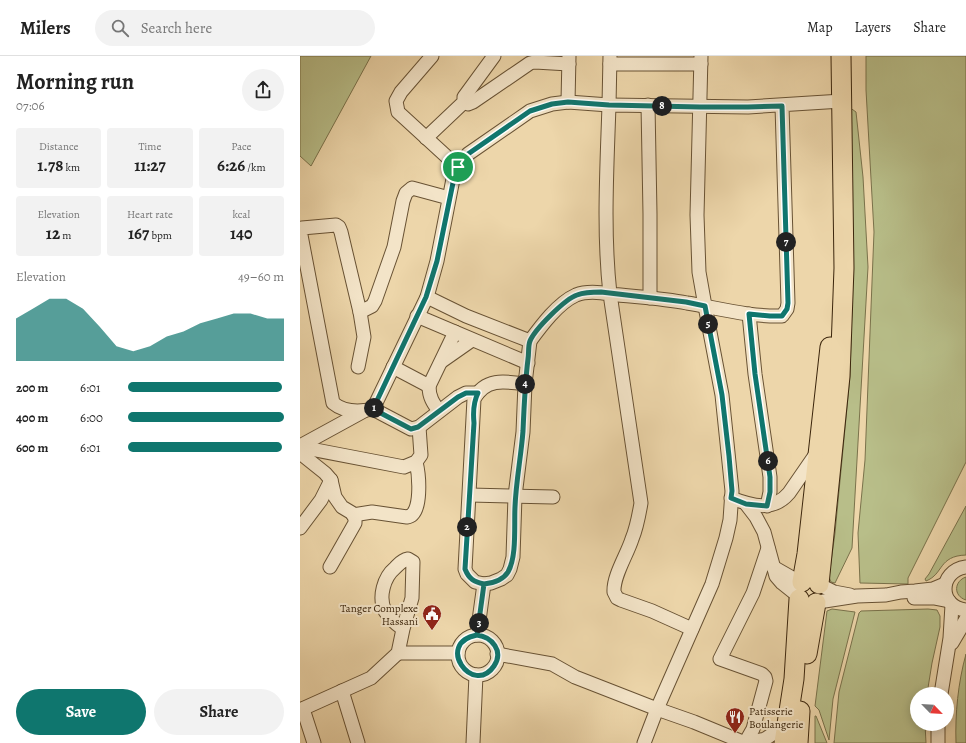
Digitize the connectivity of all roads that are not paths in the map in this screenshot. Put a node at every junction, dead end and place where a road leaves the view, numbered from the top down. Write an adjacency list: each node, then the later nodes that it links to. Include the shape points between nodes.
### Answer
1 (432, 56): 17 (street, via 396,101 398,112)
2 (494, 56): 11 (street, via 464,97)
3 (831, 56): 10 (highway)
4 (841, 56): 10 (highway)
5 (532, 60): 6 (street); 11 (street, via 473,102)
6 (569, 60): 12 (street)
7 (610, 60): 8 (street); 13 (street)
8 (657, 60): 9 (street)
9 (701, 60): 16 (street)
10 (837, 101): 15 (street); 41 (highway, via 832,324); 58 (highway, via 844,268 840,376)
11 (464, 102): 17 (street)
12 (568, 102): 13 (street); 18 (street, via 530,111 468,154)
13 (609, 105): 14 (street); 20 (street, via 607,270)
14 (648, 105): 16 (street); 22 (street)
15 (782, 106): 16 (street); 25 (street, via 788,303 782,316)
16 (700, 107): 23 (street, via 697,215 699,272)
17 (426, 138): 18 (street)
18 (458, 167): 19 (street)
19 (450, 198): 21 (street, via 437,261); 24 (street, via 412,188 406,193 394,247 375,301 372,306)
20 (610, 294): 22 (street); 29 (street, via 590,292 576,295 556,310); 64 (street, via 642,502 633,539 614,592 617,598)
21 (426, 297): 26 (street); 29 (street)
22 (650, 298): 23 (street)
23 (705, 306): 25 (street); 48 (street, via 722,395)
24 (360, 312): 32 (street, via 364,337); 37 (street, via 339,227 336,225 302,228 300,234 333,403 342,408)
25 (749, 314): 50 (street, via 770,477)
26 (417, 316): 27 (street); 33 (street)
27 (455, 332): 28 (street); 30 (street)
28 (472, 340): 30 (street); 31 (street)
29 (530, 341): 31 (street)
30 (440, 362): 35 (street)
31 (528, 363): 34 (street)
32 (358, 367)
33 (393, 367): 35 (street); 37 (street)
34 (525, 384): 36 (street, via 497,383 482,387); 46 (street, via 523,432)
35 (429, 386): 38 (street, via 429,394)
36 (478, 393): 38 (street, via 466,393); 45 (street, via 473,408)
37 (368, 410): 39 (street, via 405,427); 40 (street)
38 (439, 411): 39 (street)
39 (418, 427): 43 (street, via 421,455)
40 (300, 446): 43 (street, via 404,467)
41 (819, 450): 50 (street, via 783,499); 58 (highway, via 807,554)
42 (300, 453): 44 (street)
43 (416, 462): 51 (street, via 419,482 414,514 406,517 372,512)
44 (331, 480): 51 (street, via 335,497 342,507); 52 (street, via 321,500)
45 (470, 495): 46 (street); 56 (street, via 465,569 475,582)
46 (515, 496): 47 (street); 56 (street, via 513,557 510,569 501,579)
47 (553, 497)
48 (731, 498): 49 (street); 64 (street, via 726,538 712,584)
49 (746, 504): 50 (street); 53 (street, via 760,524)
50 (767, 506)
51 (353, 515): 54 (street, via 355,523)
52 (300, 528)
53 (768, 548): 58 (street, via 779,580); 81 (street, via 753,593 720,659 765,677 753,729)
54 (330, 567)
55 (966, 567): 57 (street, via 950,574)
56 (484, 584): 65 (street)
57 (945, 584): 59 (street); 60 (street, via 945,593)
58 (809, 592): 59 (street, via 857,596); 76 (highway); 82 (highway)
59 (886, 595): 60 (street, via 939,599)
60 (950, 603): 61 (street, via 960,610); 66 (street, via 951,631)
61 (966, 610)
62 (966, 620): 66 (street)
63 (403, 629): 67 (street)
64 (692, 629): 73 (street)
65 (477, 635): 68 (street, via 466,638); 69 (street, via 493,642)
66 (948, 652): 71 (street)
67 (398, 653): 68 (street); 72 (street, via 371,678)
68 (458, 653): 70 (street, via 465,670)
69 (498, 654): 70 (street, via 494,666 489,671); 73 (street, via 552,664 575,677)
70 (476, 675): 79 (street)
71 (942, 687)
72 (342, 691): 74 (street); 78 (street)
73 (657, 709): 80 (street); 81 (street)
74 (301, 710): 77 (street)
75 (938, 731): 83 (street)
76 (785, 734): 81 (street)
77 (314, 743)
78 (358, 743)
79 (473, 743)
80 (644, 743)
81 (745, 743)
82 (798, 743)
83 (938, 743)

